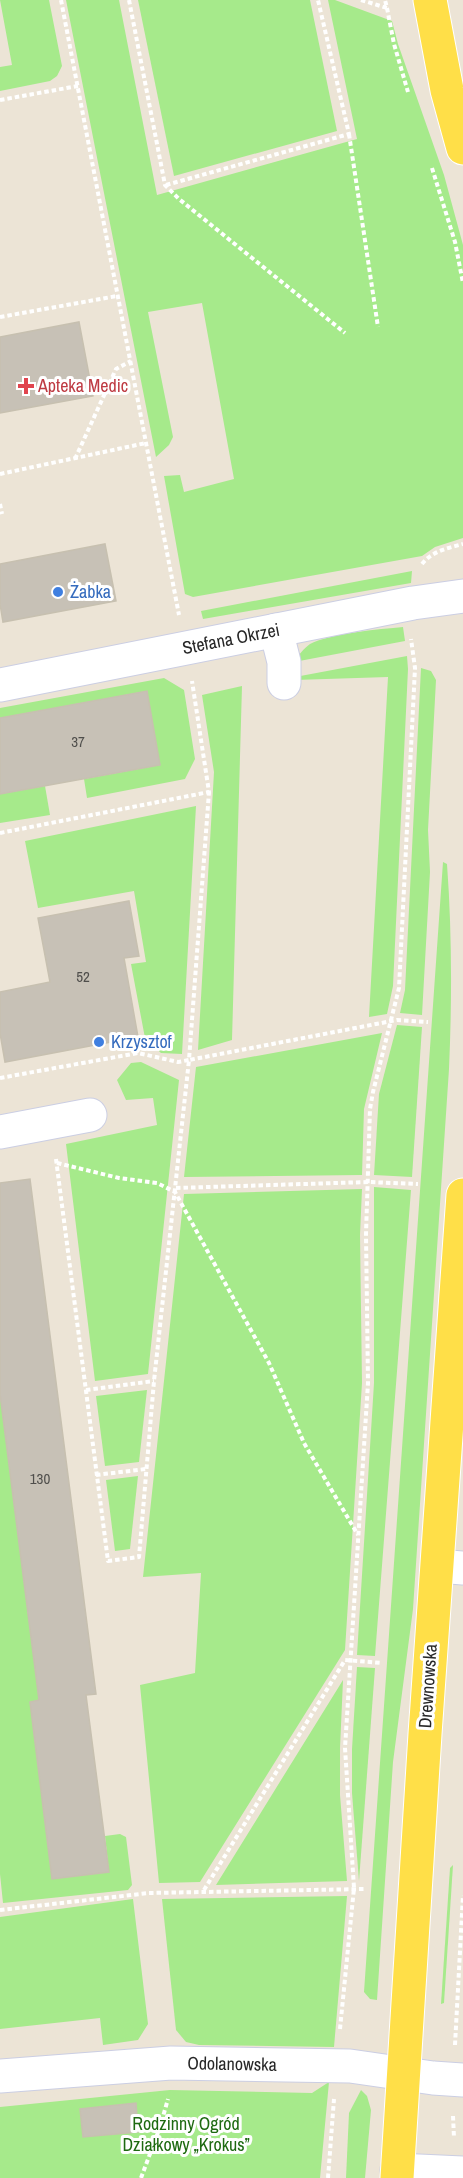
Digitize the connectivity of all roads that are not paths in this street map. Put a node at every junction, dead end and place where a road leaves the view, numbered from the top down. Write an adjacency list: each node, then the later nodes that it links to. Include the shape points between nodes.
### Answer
1 (430, 0): 2 (main road, via 447,90)
2 (458, 112): 3 (main road)
3 (463, 148)
4 (463, 596): 5 (street, Stefana Okrzei)
5 (276, 630): 6 (street, via 284,662); 7 (street, Stefana Okrzei)
6 (284, 683)
7 (0, 685)
8 (90, 1115): 9 (street)
9 (0, 1132)
10 (463, 1195): 11 (main road, Drewnowska)
11 (450, 1567): 12 (main road, Drewnowska, via 425,1734)
12 (405, 2074): 13 (street, Odolanowska, via 336,2066 171,2063); 14 (street, Odolanowska); 16 (main road, Drewnowska)
13 (0, 2076)
14 (458, 2080)
15 (459, 2173): 16 (street)
16 (397, 2174)

